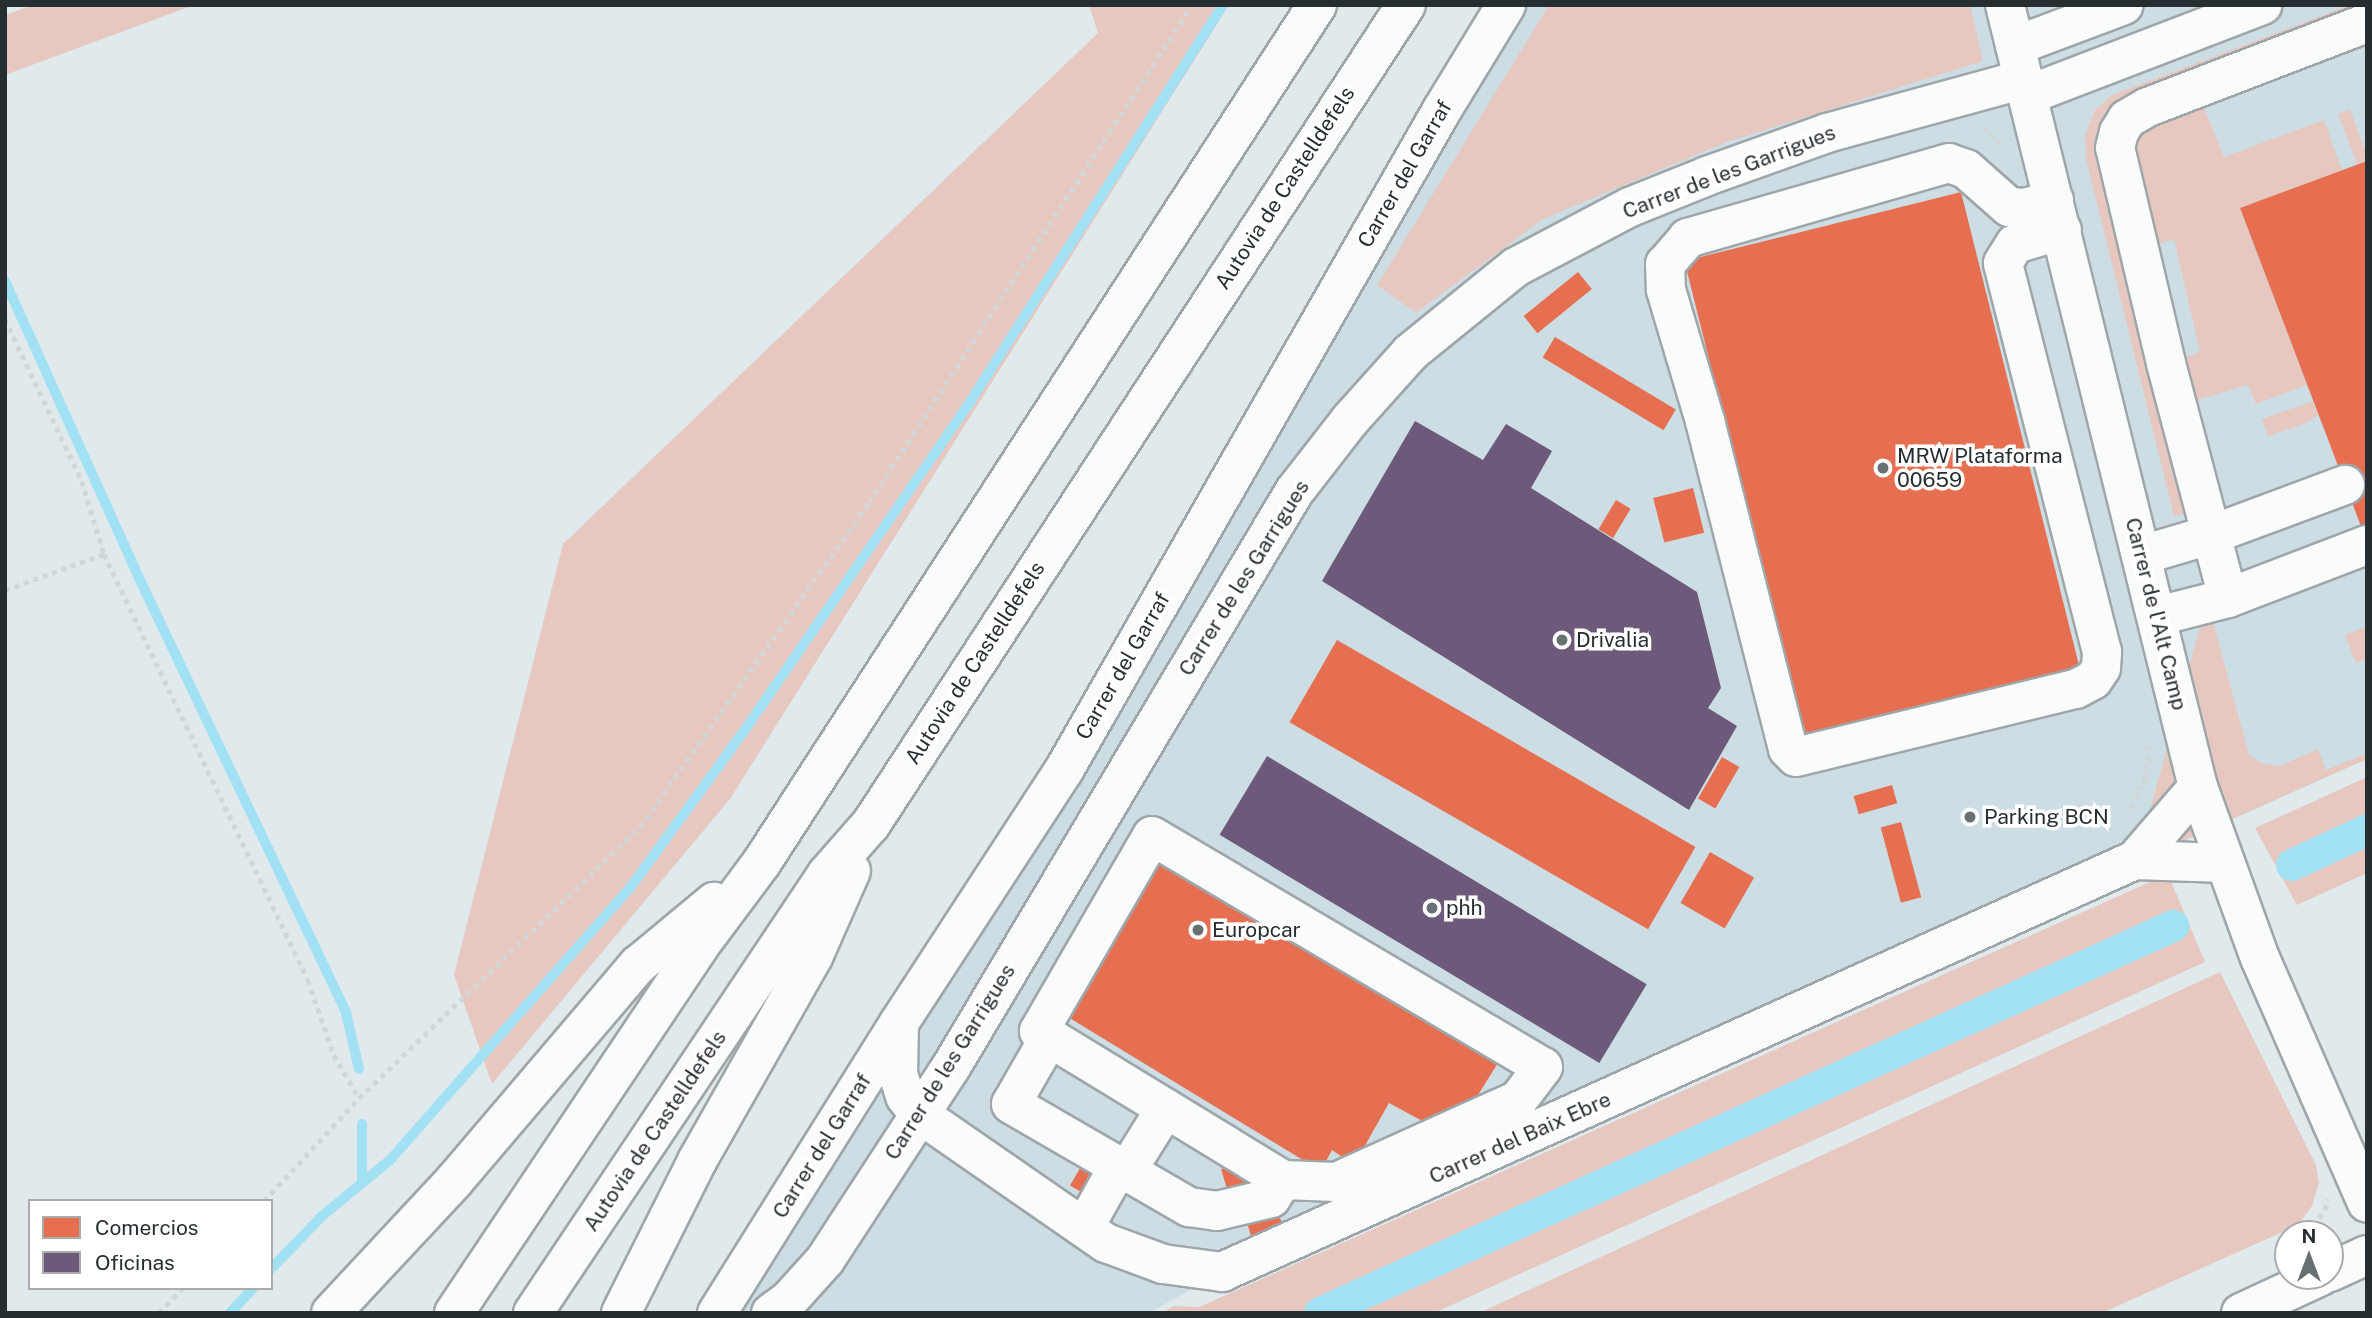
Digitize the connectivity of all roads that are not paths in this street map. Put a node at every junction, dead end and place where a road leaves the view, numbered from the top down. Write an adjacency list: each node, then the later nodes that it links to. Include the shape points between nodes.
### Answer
1 (1317, 5): 21 (main road)
2 (1406, 5): 19 (main road, Autovia de Castelldefels)
3 (1506, 5): 23 (main road, Carrer del Garraf, via 1063,770)
4 (2005, 5): 8 (main road, Carrer de l'Alt Camp)
5 (2124, 5): 8 (main road)
6 (2262, 5): 8 (main road)
7 (2367, 23): 13 (main road, via 2148,107 2127,119 2119,132 2115,148)
8 (2022, 73): 10 (main road, Carrer de l'Alt Camp); 26 (main road, Carrer de les Garrigues, via 1827,134 1630,207 1516,267 1411,352 1294,492 951,1067)
9 (1977, 181): 10 (main road, via 2009,207); 11 (main road); 11 (main road, via 1958,165 1937,166 1688,238 1665,264 1666,290 1705,421 1788,748 1796,757 2076,689 2094,680 2101,668 2102,652)
10 (2058, 215): 11 (main road, via 2015,244); 15 (main road, Carrer de l'Alt Camp)
11 (2003, 263)
12 (2345, 485): 13 (main road)
13 (2213, 534): 15 (main road); 16 (main road)
14 (2367, 545): 16 (main road)
15 (2142, 555): 17 (main road, Carrer de l'Alt Camp)
16 (2228, 598): 17 (main road)
17 (2158, 616): 18 (main road, Carrer de l'Alt Camp)
18 (2198, 788): 20 (main road, Carrer del Baix Ebre); 22 (main road, Carrer de l'Alt Camp)
19 (871, 824): 36 (main road, Autovia de Castelldefels, via 827,874); 37 (main road, via 813,957 715,1126)
20 (2135, 860): 22 (main road, Carrer del Baix Ebre); 30 (main road, Carrer del Baix Ebre, via 1222,1272 1163,1264)
21 (762, 862): 34 (main road, via 638,965 454,1181); 35 (main road, via 698,948)
22 (2225, 863): 29 (main road, Carrer de l'Alt Camp, via 2260,958)
23 (899, 1023): 26 (main road, via 898,1074 905,1096); 38 (main road, Carrer del Garraf)
24 (1049, 1038): 25 (main road); 27 (main road, via 1011,1104); 28 (main road, via 1039,1031 1152,836 1543,1067 1518,1100 1336,1182)
25 (1166, 1108): 27 (main road); 28 (main road)
26 (918, 1114): 30 (main road, Carrer del Baix Ebre); 39 (main road, Carrer de les Garrigues, via 825,1260)
27 (1126, 1172): 28 (main road, via 1189,1207 1217,1211 1271,1198); 30 (main road, via 1128,1190)
28 (1283, 1180)
29 (2367, 1203)
30 (1092, 1233)
31 (2367, 1255): 32 (main road)
32 (2344, 1266)
33 (2291, 1290): 40 (main road)
34 (331, 1313)
35 (454, 1313)
36 (533, 1313)
37 (621, 1313)
38 (717, 1313)
39 (771, 1313)
40 (2241, 1313)

